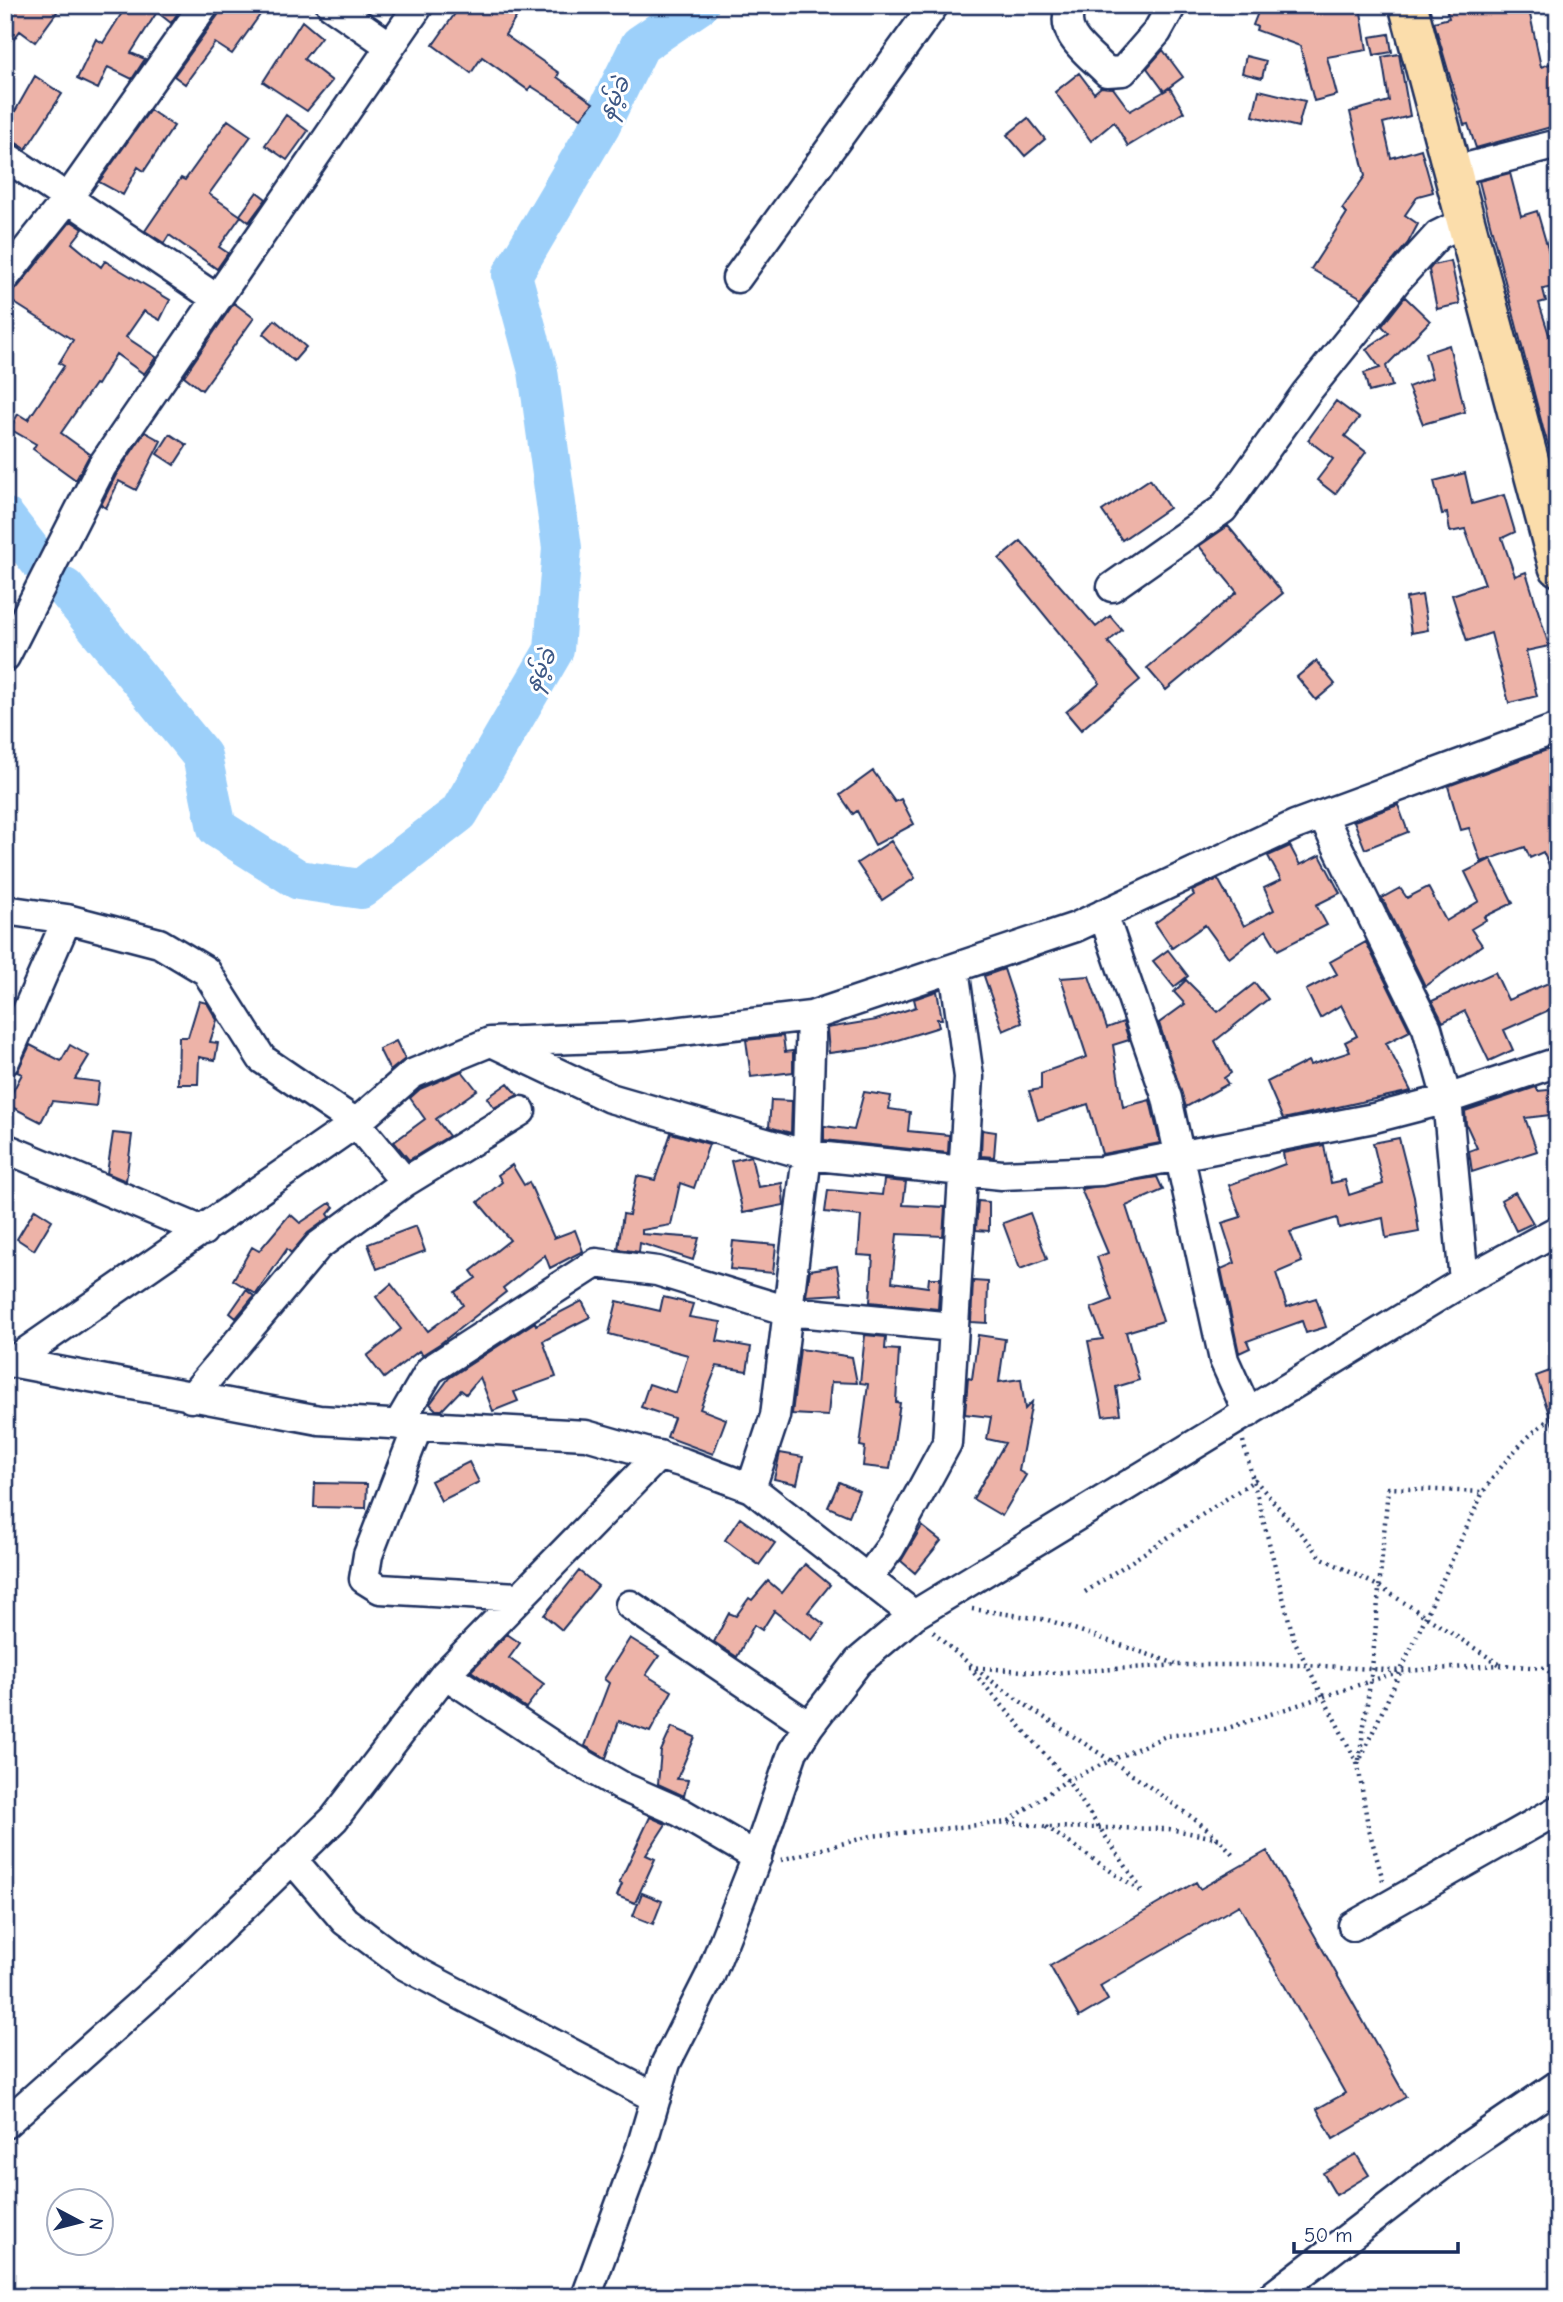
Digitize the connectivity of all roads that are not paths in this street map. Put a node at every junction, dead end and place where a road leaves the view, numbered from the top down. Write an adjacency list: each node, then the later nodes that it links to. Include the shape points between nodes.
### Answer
1 (204, 5): 12 (street)
2 (331, 5): 8 (street)
3 (419, 5): 8 (street)
4 (934, 5): 15 (street)
5 (1073, 5): 6 (street, via 1066,22 1068,32 1107,72 1115,73 1123,71 1157,32)
6 (1172, 5)
7 (1408, 5): 11 (main road)
8 (390, 46): 16 (street)
9 (1558, 144): 11 (street)
10 (5, 156): 12 (street)
11 (1452, 171): 13 (main road)
12 (68, 198): 14 (street); 16 (street)
13 (1466, 221): 17 (main road); 18 (street, via 1438,235 1398,279 1306,393 1223,509)
14 (5, 277)
15 (737, 278)
16 (217, 299): 19 (street, via 102,466)
17 (1558, 567)
18 (1112, 587)
19 (5, 657)
20 (1558, 728): 21 (street)
21 (1322, 815): 23 (street); 30 (street, via 1427,1028)
22 (5, 910): 24 (street)
23 (1104, 914): 25 (street); 35 (street, via 1167,1098)
24 (67, 919): 28 (street); 32 (street, via 159,943 206,971 262,1059)
25 (954, 968): 26 (street); 36 (street, via 970,1077)
26 (811, 1016): 27 (street, via 630,1037); 34 (street)
27 (490, 1042): 32 (street, via 412,1074); 34 (street, via 610,1098)
28 (5, 1062)
29 (1558, 1062): 30 (street)
30 (1447, 1099): 35 (street); 40 (street)
31 (521, 1111): 37 (street)
32 (356, 1123): 37 (street); 39 (street)
33 (5, 1148): 39 (street)
34 (807, 1155): 36 (street); 41 (street)
35 (1178, 1156): 36 (street, via 1101,1171 1002,1175); 45 (street, via 1224,1360)
36 (962, 1171): 42 (street)
37 (405, 1182): 44 (street, via 318,1246)
38 (1558, 1230): 40 (street)
39 (203, 1231): 43 (street)
40 (1464, 1281): 45 (street)
41 (788, 1311): 42 (street); 46 (street, via 657,1271 596,1264 430,1370); 48 (street, via 775,1416)
42 (953, 1327): 49 (street, via 947,1443 890,1548)
43 (8, 1362): 44 (street)
44 (191, 1398): 46 (street, via 319,1420)
45 (1242, 1417): 52 (street)
46 (408, 1425): 47 (street, via 586,1435); 50 (street, via 363,1579 380,1589)
47 (659, 1455): 48 (street); 50 (street)
48 (751, 1488): 49 (street)
49 (867, 1578): 52 (street)
50 (519, 1597): 53 (street)
51 (629, 1605): 54 (street)
52 (924, 1609): 54 (street, via 858,1662)
53 (445, 1674): 56 (street, via 334,1819); 57 (street, via 564,1753 623,1787 680,1812)
54 (809, 1726): 57 (street, via 793,1751)
55 (1558, 1810): 58 (street)
56 (292, 1859): 60 (street, via 345,1922 404,1965); 61 (street, via 177,1971)
57 (755, 1862): 60 (street, via 710,1976 666,2063)
58 (1353, 1926)
59 (1558, 2085): 63 (street, via 1458,2153)
60 (656, 2098): 62 (street)
61 (5, 2124)
62 (586, 2297)
63 (1270, 2297)

